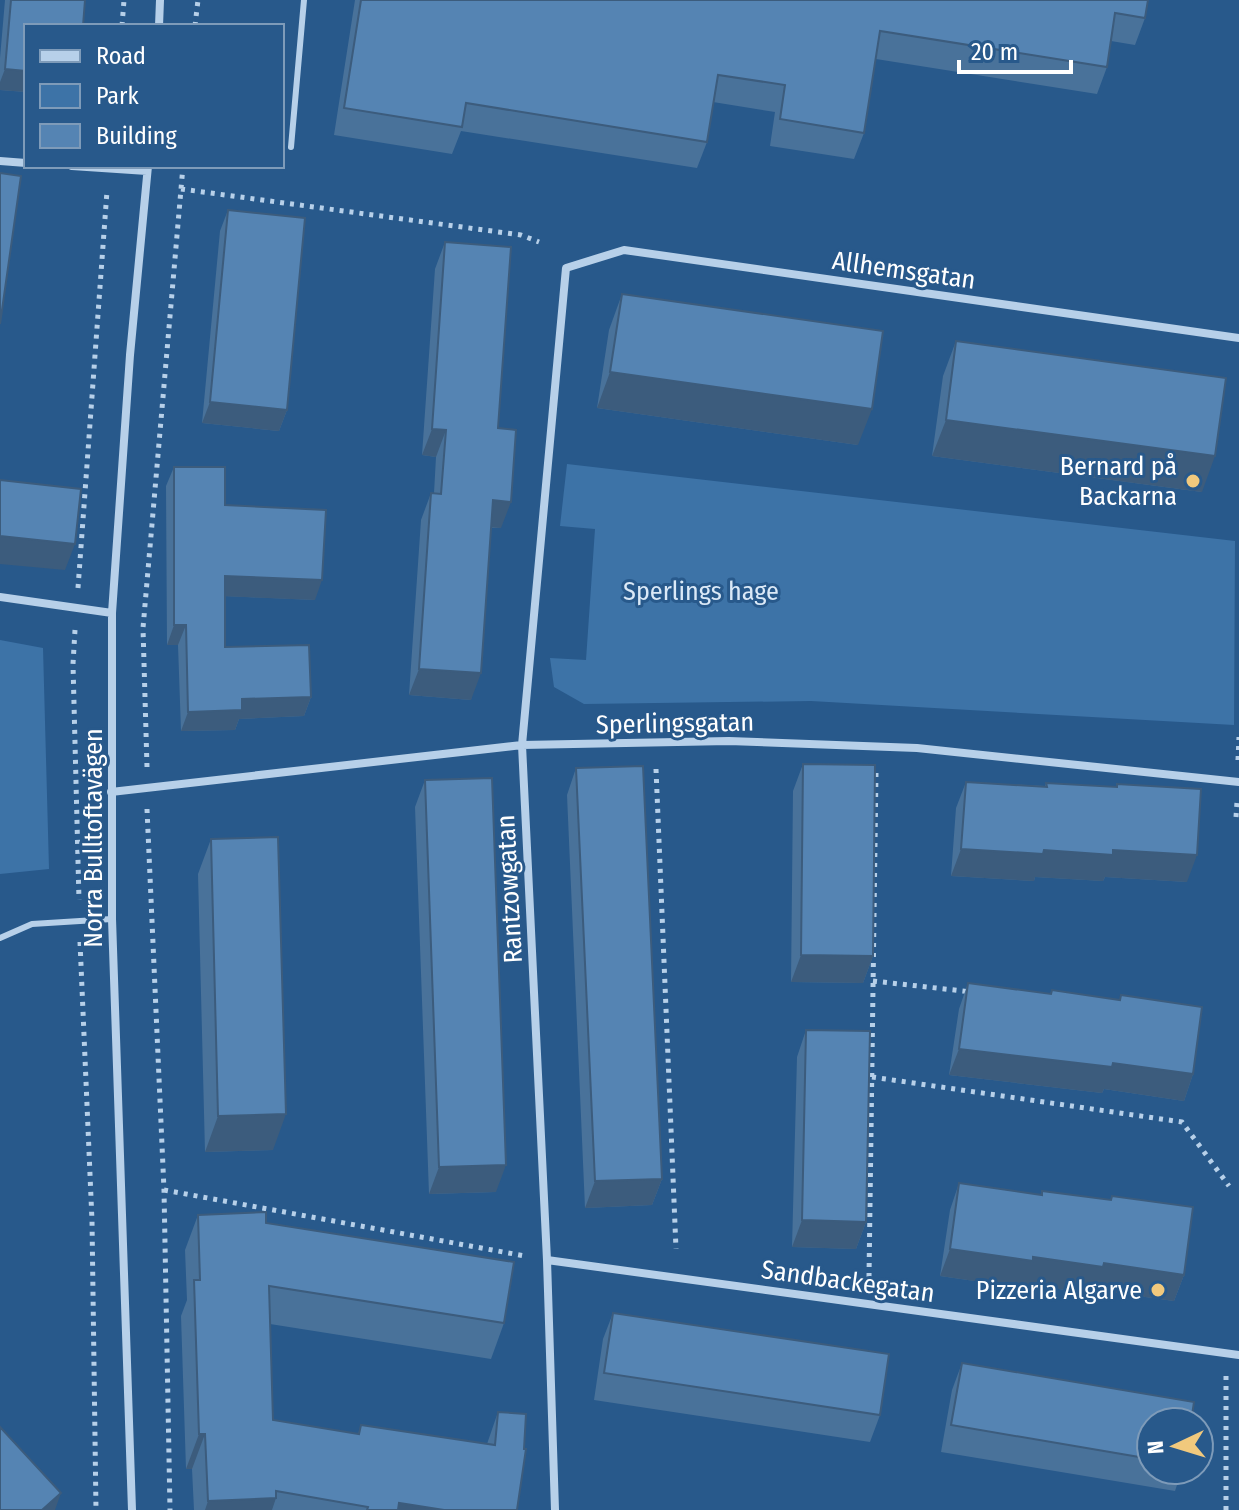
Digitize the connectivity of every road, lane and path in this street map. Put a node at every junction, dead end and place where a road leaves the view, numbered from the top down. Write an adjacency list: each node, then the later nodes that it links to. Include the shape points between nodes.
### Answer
1 (124, 0): 5 (path)
2 (160, 0): 6 (street)
3 (198, 0): 7 (path)
4 (304, 0): 8 (lane)
5 (122, 24)
6 (159, 24)
7 (195, 24)
8 (291, 147)
9 (0, 161): 10 (street)
10 (24, 163)
11 (123, 168): 13 (street)
12 (183, 168): 14 (path)
13 (148, 169): 19 (street, Norra Bulltoftavägen)
14 (181, 189): 15 (path, via 521,235); 22 (path, via 143,628)
15 (539, 242)
16 (566, 268): 17 (street, Allhemsgatan, via 624,250); 20 (street, Rantzowgatan)
17 (1239, 338)
18 (0, 597): 19 (street)
19 (112, 613): 25 (street, Norra Bulltoftavägen)
20 (522, 745): 24 (street, Sperlingsgatan, via 729,741 917,748); 25 (street, Sperlingsgatan); 36 (street, Rantzowgatan)
21 (656, 769): 34 (path)
22 (147, 770)
23 (876, 772): 29 (path)
24 (1239, 782)
25 (111, 792): 27 (street, Norra Bulltoftavägen)
26 (146, 826): 33 (path)
27 (112, 919): 28 (lane, via 32,924); 40 (street, Norra Bulltoftavägen)
28 (0, 938)
29 (873, 981): 30 (path); 31 (path)
30 (982, 993)
31 (872, 1077): 32 (path, via 1182,1122); 37 (path)
32 (1229, 1186)
33 (164, 1190): 35 (path); 41 (path)
34 (676, 1249)
35 (518, 1255)
36 (547, 1260): 38 (street, Sandbackegatan); 42 (street, Rantzowgatan)
37 (869, 1277)
38 (1239, 1355)
39 (1227, 1397): 43 (path)
40 (132, 1510)
41 (170, 1510)
42 (555, 1510)
43 (1226, 1510)

